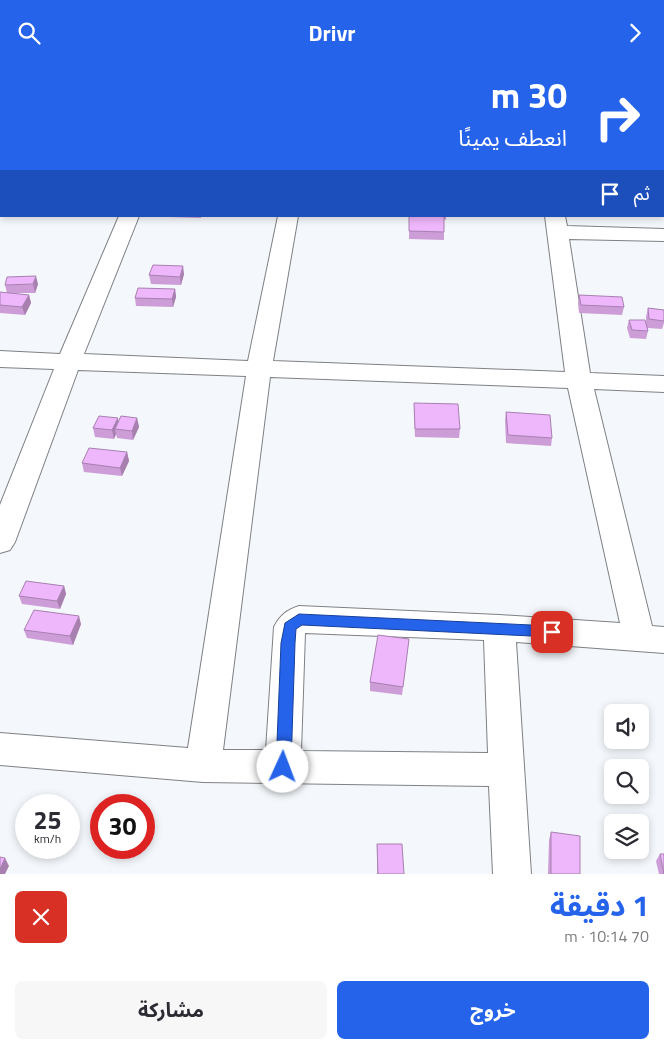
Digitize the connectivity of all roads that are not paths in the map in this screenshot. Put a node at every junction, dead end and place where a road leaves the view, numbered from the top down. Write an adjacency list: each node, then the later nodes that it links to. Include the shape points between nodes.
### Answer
1 (129, 217): 6 (street)
2 (288, 217): 7 (street)
3 (556, 224): 4 (street); 8 (street)
4 (664, 235)
5 (0, 359): 6 (street)
6 (69, 362): 7 (street); 10 (street)
7 (259, 369): 8 (street); 14 (street)
8 (579, 380): 9 (street); 12 (street)
9 (664, 384)
10 (0, 542)
11 (499, 628): 12 (street); 15 (street, via 299,619 290,627 288,643); 16 (street)
12 (652, 639)
13 (0, 749): 14 (street)
14 (203, 766): 15 (street)
15 (283, 767): 16 (street)
16 (506, 770): 17 (street)
17 (512, 874)

